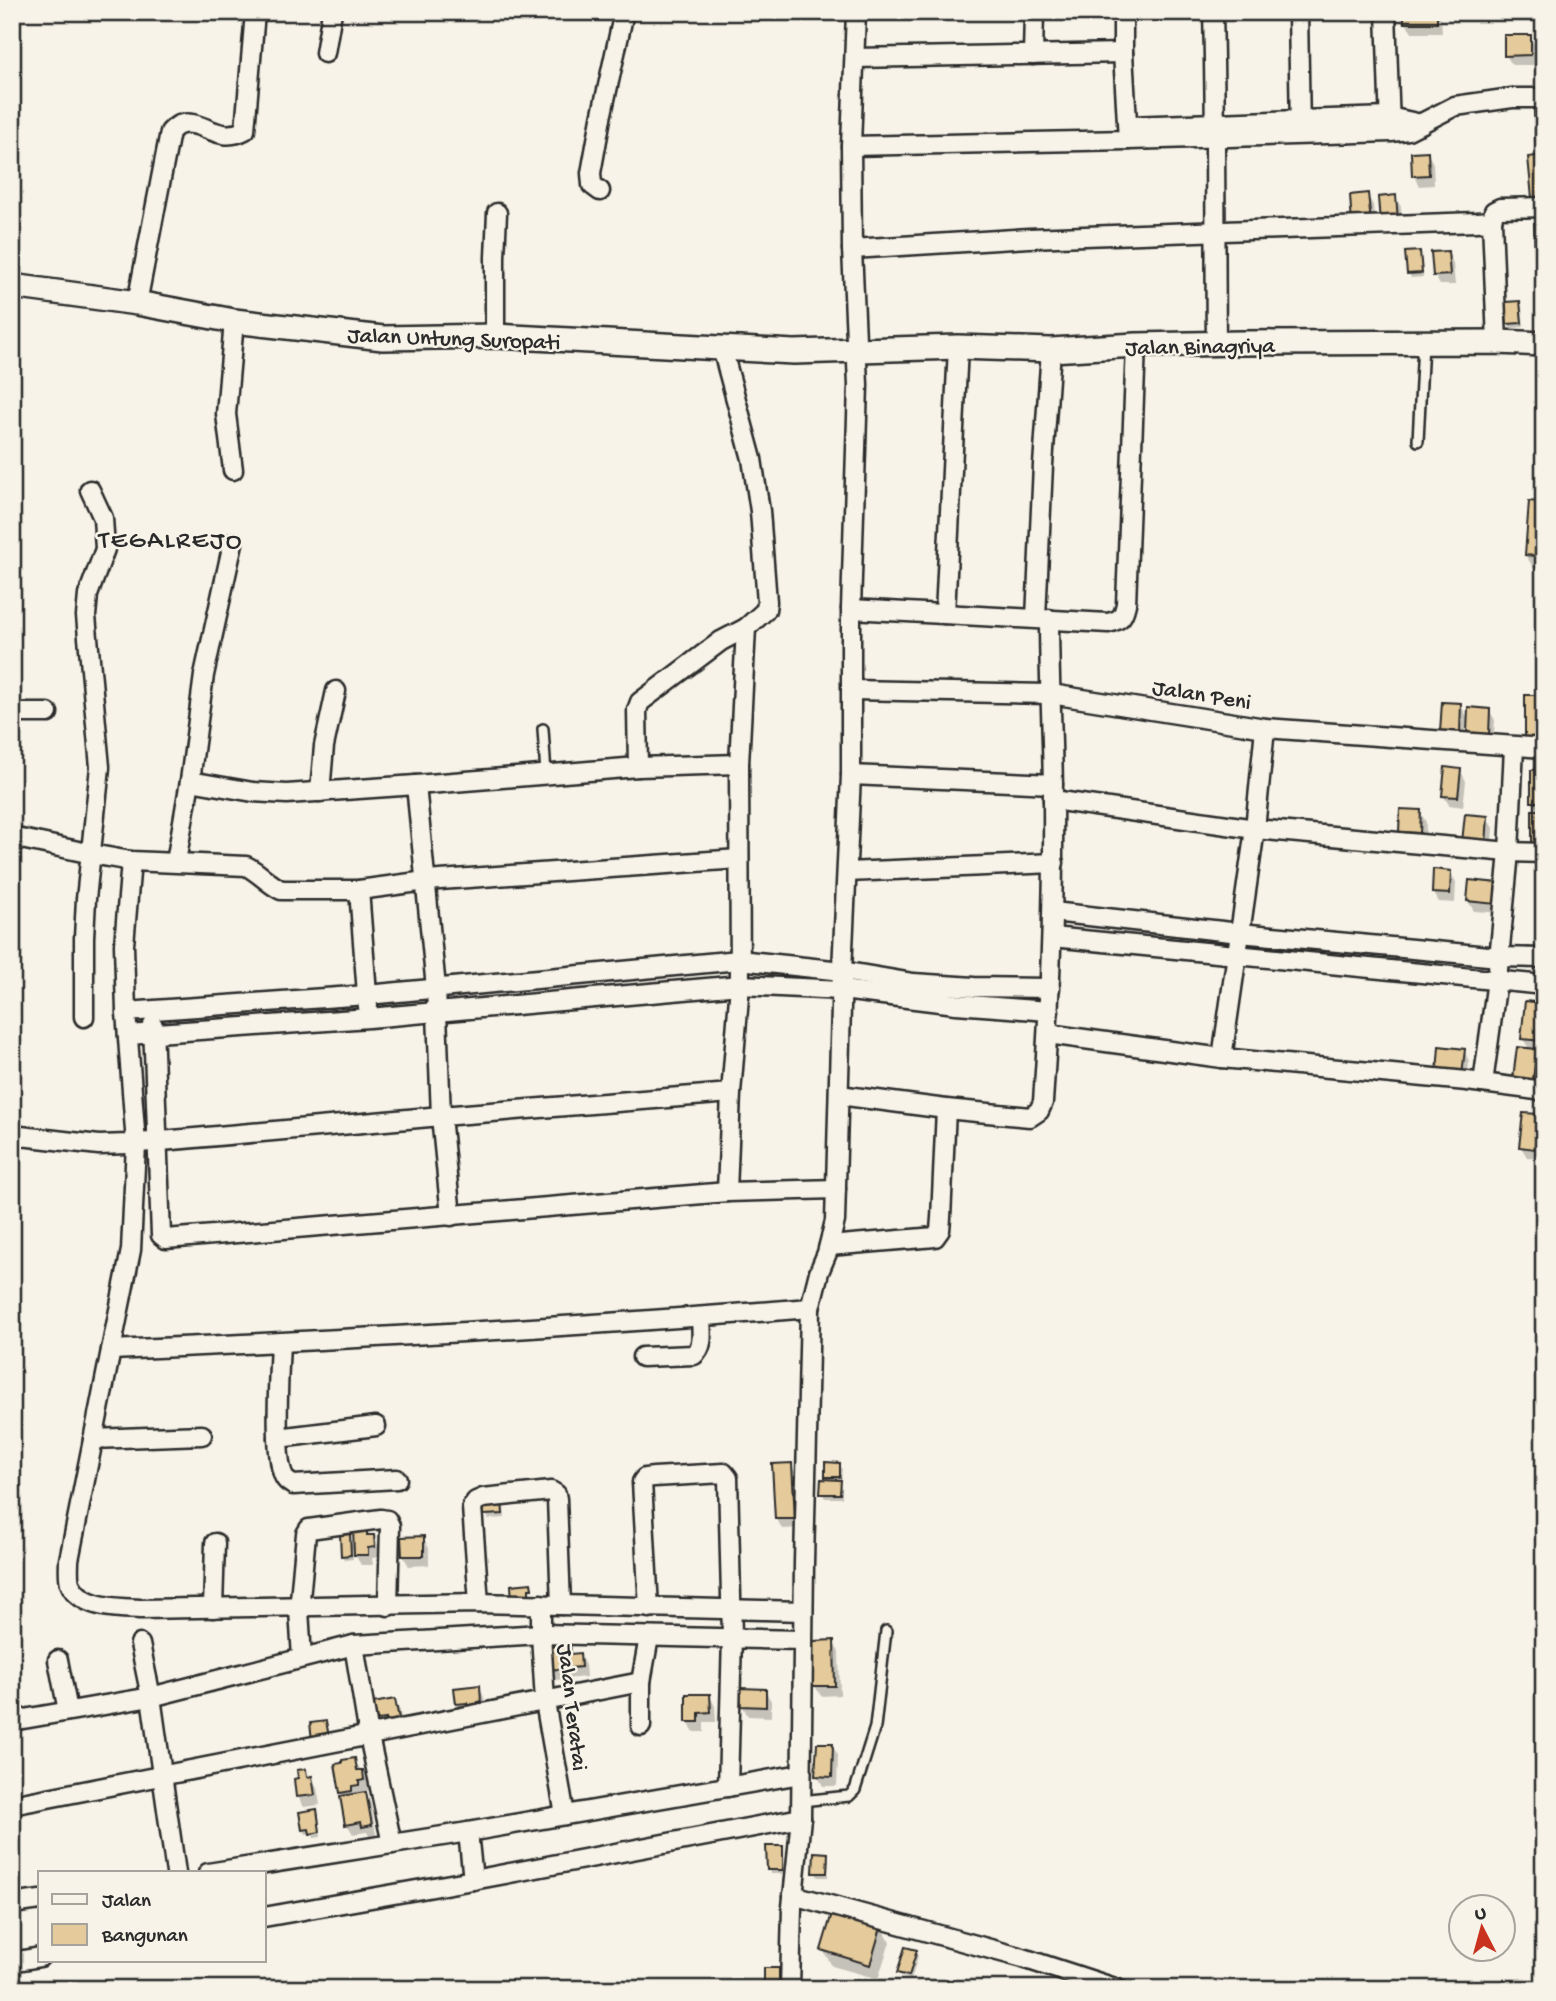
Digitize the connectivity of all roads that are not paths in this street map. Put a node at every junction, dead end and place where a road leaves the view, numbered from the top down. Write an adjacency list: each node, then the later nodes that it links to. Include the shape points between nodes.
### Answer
1 (255, 12): 27 (street, via 245,130 224,135 192,124 179,125 170,132)
2 (332, 12): 10 (street)
3 (624, 12): 20 (street, via 592,173 592,185)
4 (856, 12): 13 (street)
5 (1034, 12): 12 (street)
6 (1123, 12): 11 (street)
7 (1213, 12): 17 (street)
8 (1298, 12): 16 (street)
9 (1386, 12): 15 (street)
10 (325, 53)
11 (1123, 53): 12 (street); 18 (street)
12 (1033, 55): 13 (street)
13 (855, 58): 19 (street)
14 (1544, 98): 15 (street, via 1455,106 1421,124)
15 (1390, 124): 16 (street)
16 (1300, 127): 17 (street)
17 (1215, 130): 18 (street); 24 (street)
18 (1128, 133): 19 (street)
19 (851, 146): 25 (street)
20 (600, 191)
21 (1544, 207): 23 (street, via 1500,208 1494,211)
22 (497, 213): 29 (street)
23 (1492, 221): 24 (street); 30 (street)
24 (1214, 231): 25 (street); 31 (street)
25 (852, 249): 37 (street)
26 (13, 286): 27 (street, Jalan Untung Suropati)
27 (137, 303): 28 (street, Jalan Untung Suropati)
28 (234, 321): 29 (street, Jalan Untung Suropati, via 383,338); 40 (street, via 226,414)
29 (495, 336): 36 (street, Jalan Untung Suropati)
30 (1497, 342): 32 (street, Jalan Binagriya); 33 (street, Jalan Binagriya)
31 (1216, 343): 32 (street, Jalan Binagriya); 34 (street, Jalan Binagriya)
32 (1423, 343): 39 (lane)
33 (1544, 344)
34 (1136, 345): 38 (street, Jalan Binagriya); 45 (street, via 1124,616 1108,623)
35 (958, 347): 37 (street, Jalan Binagriya); 38 (street, Jalan Binagriya); 44 (street)
36 (722, 348): 37 (street, Jalan Untung Suropati); 46 (street, via 752,459 760,511 766,610)
37 (857, 350): 43 (street)
38 (1051, 350): 45 (street, via 1043,465)
39 (1418, 441)
40 (233, 470)
41 (90, 490): 68 (street, via 105,534 86,615 100,767)
42 (233, 543): 60 (street, via 204,675)
43 (851, 609): 44 (street); 47 (street)
44 (945, 614): 45 (street)
45 (1042, 619): 49 (street)
46 (746, 628): 56 (street); 57 (street, via 721,641 640,702)
47 (852, 690): 49 (street, Jalan Peni); 59 (street)
48 (336, 691): 62 (street)
49 (1051, 694): 52 (street, Jalan Peni); 63 (street)
50 (12, 713): 51 (street)
51 (48, 713)
52 (1265, 728): 54 (street, Jalan Peni); 64 (street)
53 (543, 730): 58 (lane)
54 (1514, 747): 55 (street, Jalan Peni); 66 (street)
55 (1544, 748)
56 (740, 764): 57 (street); 69 (street)
57 (638, 766): 58 (street)
58 (546, 774): 61 (street)
59 (851, 775): 63 (street); 73 (street)
60 (190, 781): 62 (street, via 253,792); 71 (street)
61 (416, 785): 62 (street); 74 (street)
62 (320, 792)
63 (1053, 792): 64 (street); 72 (street)
64 (1255, 829): 66 (street); 77 (street)
65 (12, 837): 68 (street)
66 (1509, 852): 67 (street); 80 (street)
67 (1544, 853)
68 (93, 855): 70 (street); 96 (street, via 84,938)
69 (739, 859): 74 (street); 82 (street)
70 (126, 860): 71 (street); 95 (street)
71 (176, 862): 75 (street, via 246,866 281,890)
72 (1054, 863): 73 (street); 76 (street)
73 (847, 872): 83 (street)
74 (426, 881): 75 (street); 87 (street)
75 (359, 890): 91 (street)
76 (1053, 912): 77 (street); 78 (street)
77 (1240, 933): 79 (street); 80 (street)
78 (1052, 937): 79 (street); 88 (street)
79 (1237, 956): 84 (street); 101 (street)
80 (1499, 957): 81 (street); 84 (street)
81 (1544, 958)
82 (739, 960): 83 (street); 85 (street); 87 (street)
83 (842, 971): 89 (street); 90 (street)
84 (1497, 981): 86 (street); 102 (street)
85 (740, 985): 89 (street); 93 (street); 104 (street)
86 (1544, 985)
87 (436, 988): 91 (street); 93 (street)
88 (1050, 988): 90 (street); 94 (street)
89 (842, 990): 90 (street); 105 (street)
90 (913, 991): 94 (street)
91 (367, 995): 92 (street); 97 (street)
92 (151, 1011): 95 (street); 98 (street)
93 (436, 1011): 97 (street); 107 (street)
94 (1049, 1011): 99 (street)
95 (126, 1012): 100 (street)
96 (85, 1017)
97 (369, 1017): 98 (street)
98 (154, 1034): 100 (street); 109 (street)
99 (1048, 1034): 101 (street); 106 (street, via 1043,1102 1031,1117)
100 (128, 1035): 110 (street)
101 (1222, 1058): 102 (street)
102 (1483, 1083): 103 (street)
103 (1544, 1091)
104 (731, 1093): 107 (street); 112 (street)
105 (839, 1095): 106 (street); 111 (street)
106 (946, 1109): 114 (street, via 942,1219 935,1237)
107 (441, 1116): 109 (street); 113 (street)
108 (12, 1135): 110 (street)
109 (158, 1142): 110 (street); 113 (street, via 161,1235 166,1239)
110 (132, 1144): 118 (street, via 131,1250)
111 (836, 1189): 112 (street); 114 (street)
112 (727, 1192): 113 (street)
113 (451, 1216)
114 (829, 1246): 115 (street)
115 (810, 1308): 116 (street); 132 (street)
116 (701, 1317): 117 (street); 119 (street, via 702,1342 694,1355)
117 (280, 1343): 118 (street); 122 (street)
118 (111, 1350): 123 (street)
119 (642, 1357)
120 (376, 1426): 122 (street)
121 (202, 1435): 123 (street)
122 (278, 1438): 124 (street, via 284,1477 293,1485)
123 (93, 1439): 129 (street, via 69,1560 69,1581 77,1593 111,1608)
124 (397, 1479)
125 (215, 1543): 129 (street)
126 (479, 1603): 127 (street, via 472,1507 484,1498 551,1490 557,1500); 128 (street); 134 (street)
127 (561, 1605): 130 (street); 134 (street)
128 (388, 1606): 133 (street); 133 (street, via 390,1526 381,1519 309,1530)
129 (213, 1608): 133 (street)
130 (649, 1608): 131 (street); 131 (street, via 642,1482 654,1476 724,1473 728,1478)
131 (732, 1610): 132 (street); 137 (street)
132 (803, 1611): 138 (street)
133 (300, 1613): 141 (street)
134 (541, 1618): 136 (street); 140 (street); 145 (street, Jalan Teratai)
135 (886, 1631): 154 (lane, via 874,1727 855,1790 849,1796)
136 (649, 1637): 137 (street); 143 (street)
137 (732, 1638): 138 (street); 152 (street)
138 (803, 1640): 150 (street)
139 (140, 1644): 144 (street)
140 (354, 1645): 141 (street); 149 (street)
141 (302, 1658): 144 (street)
142 (58, 1660): 146 (street)
143 (640, 1682): 145 (street); 148 (street)
144 (150, 1697): 146 (street); 151 (street)
145 (545, 1702): 149 (street); 155 (street, Jalan Teratai)
146 (68, 1711): 147 (street)
147 (12, 1721)
148 (641, 1726)
149 (369, 1736): 151 (street); 157 (street)
150 (801, 1774): 152 (street); 154 (street)
151 (162, 1777): 153 (street); 158 (street)
152 (728, 1787): 155 (street)
153 (12, 1805)
154 (801, 1809): 160 (street); 161 (street)
155 (565, 1815): 156 (street)
156 (468, 1832): 157 (street); 160 (street)
157 (392, 1844): 159 (street)
158 (176, 1871)
159 (221, 1871)
160 (474, 1880): 164 (street)
161 (793, 1895): 167 (street); 168 (street)
162 (38, 1900): 163 (street)
163 (12, 1904)
164 (266, 1917)
165 (38, 1957): 166 (street)
166 (12, 1962)
167 (790, 1989)
168 (1118, 1989)

